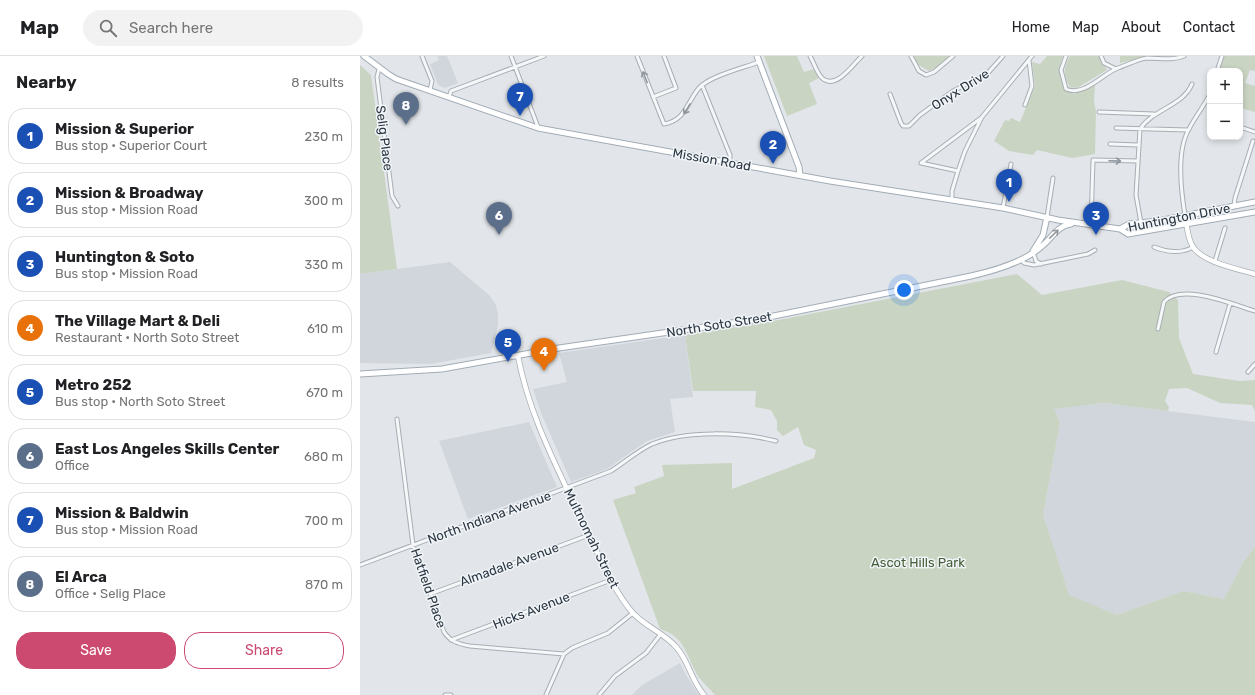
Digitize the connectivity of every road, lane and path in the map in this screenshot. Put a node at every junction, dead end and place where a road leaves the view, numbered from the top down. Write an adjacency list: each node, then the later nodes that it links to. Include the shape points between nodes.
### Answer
1 (364, 56): 23 (main road, Mission Road)
2 (422, 56): 26 (street, via 432,81)
3 (511, 56): 20 (street)
4 (544, 56): 20 (street)
5 (637, 56): 29 (street, one-way to 5)
6 (664, 56): 29 (street, via 676,88)
7 (757, 56): 19 (main road)
8 (810, 56): 9 (street, via 821,77 831,81 847,73)
9 (862, 56)
10 (911, 56): 11 (street, via 919,71 926,75 934,72)
11 (953, 56)
12 (1003, 56): 27 (street, Onyx Drive, via 986,74 953,91 920,115 910,126 903,126 901,123)
13 (1032, 56): 18 (street)
14 (1066, 56): 21 (street, via 1061,74 1064,85 1070,90 1078,91)
15 (1101, 56): 21 (street, via 1108,66)
16 (1184, 56): 21 (street, via 1173,59 1143,59)
17 (1222, 56): 22 (street)
18 (1029, 60): 31 (street, via 1032,86); 34 (street)
19 (759, 62): 25 (street); 48 (main road)
20 (515, 67): 28 (street, via 451,91); 35 (street)
21 (1116, 68)
22 (1218, 68)
23 (380, 69): 26 (main road, Mission Road, via 396,79); 52 (street, Selig Place, via 377,78 391,188)
24 (1192, 84): 33 (street, via 1181,98)
25 (702, 85): 29 (street, one-way to 29, via 682,115 664,124); 45 (street, via 730,155)
26 (430, 90): 28 (main road, Mission Road)
27 (890, 94)
28 (450, 97): 35 (main road, Mission Road)
29 (653, 97)
30 (1207, 99): 39 (street)
31 (1025, 105)
32 (1099, 112): 33 (street)
33 (1154, 114): 38 (street)
34 (982, 117): 47 (street); 47 (street, via 921,163)
35 (538, 128): 45 (main road, Mission Road)
36 (1116, 128): 38 (street)
37 (1243, 128): 40 (street)
38 (1140, 129): 39 (street); 43 (street)
39 (1188, 130): 56 (street, via 1182,150 1182,194)
40 (1255, 132)
41 (1253, 141): 53 (street)
42 (1110, 144): 43 (street)
43 (1138, 144): 44 (street)
44 (1138, 161): 58 (street, via 1136,195); 61 (street, one-way to 44, via 1093,160)
45 (730, 162): 48 (main road, Mission Road)
46 (1011, 164): 54 (street)
47 (958, 171): 50 (street)
48 (800, 175): 50 (main road, Mission Road)
49 (1053, 178): 57 (street)
50 (952, 200): 54 (main road, Mission Road)
51 (1255, 202): 53 (main road, Huntington Drive)
52 (398, 206)
53 (1234, 206): 56 (main road, Huntington Drive)
54 (1004, 208): 57 (main road, Mission Road)
55 (1255, 212): 60 (main road, Huntington Drive)
56 (1186, 215): 58 (main road, Huntington Drive); 60 (street)
57 (1047, 217): 59 (main road, Mission Road); 67 (main road, North Soto Street, via 1043,235)
58 (1141, 223): 63 (main road, Huntington Drive, via 1129,224)
59 (1080, 224): 61 (main road, Mission Road); 67 (main road, one-way to 59, via 1041,248 1063,226)
60 (1187, 224): 63 (main road, Huntington Drive, via 1128,234); 65 (street)
61 (1091, 225): 63 (main road, Mission Road)
62 (1225, 228): 69 (street)
63 (1120, 229)
64 (1154, 247): 65 (street, via 1178,252)
65 (1193, 247): 69 (street, via 1201,256)
66 (1095, 250): 70 (street, via 1088,254)
67 (1033, 252): 68 (main road, North Soto Street); 70 (street, via 1036,261)
68 (1021, 259): 70 (street, via 1028,265); 76 (main road, North Soto Street, via 998,270 759,319)
69 (1215, 262): 71 (street)
70 (1041, 264)
71 (1255, 274)
72 (1230, 304): 73 (street); 74 (street, via 1192,293 1171,297 1164,302); 75 (street)
73 (1255, 311)
74 (1158, 329)
75 (1216, 352)
76 (518, 356): 79 (main road, North Soto Street, via 427,371); 82 (street, Multnomah Street, via 530,405)
77 (1255, 364): 78 (street)
78 (1248, 372)
79 (360, 374)
80 (397, 419): 84 (street, Hatfield Place)
81 (776, 440): 82 (street, North Indiana Avenue, via 716,434 665,439 639,452 611,471)
82 (567, 488): 83 (street, Multnomah Street); 84 (street, North Indiana Avenue)
83 (589, 534): 86 (street, Multnomah Street); 87 (street, Almadale Avenue)
84 (413, 545): 85 (street, North Indiana Avenue); 87 (street, Hatfield Place)
85 (360, 566)
86 (611, 580): 88 (street, Multnomah Street); 90 (street, Hicks Avenue)
87 (430, 594): 90 (street, Hatfield Place, via 444,632)
88 (633, 613): 89 (street, Multnomah Street); 91 (street, via 608,632)
89 (660, 635): 95 (street, via 646,653 615,676); 96 (street, Multnomah Street, via 680,651 696,686)
90 (451, 640): 91 (street, Hatfield Place, via 470,646)
91 (564, 654): 94 (street)
92 (445, 695): 93 (street)
93 (451, 695)
94 (546, 695)
95 (599, 695)
96 (704, 695)

